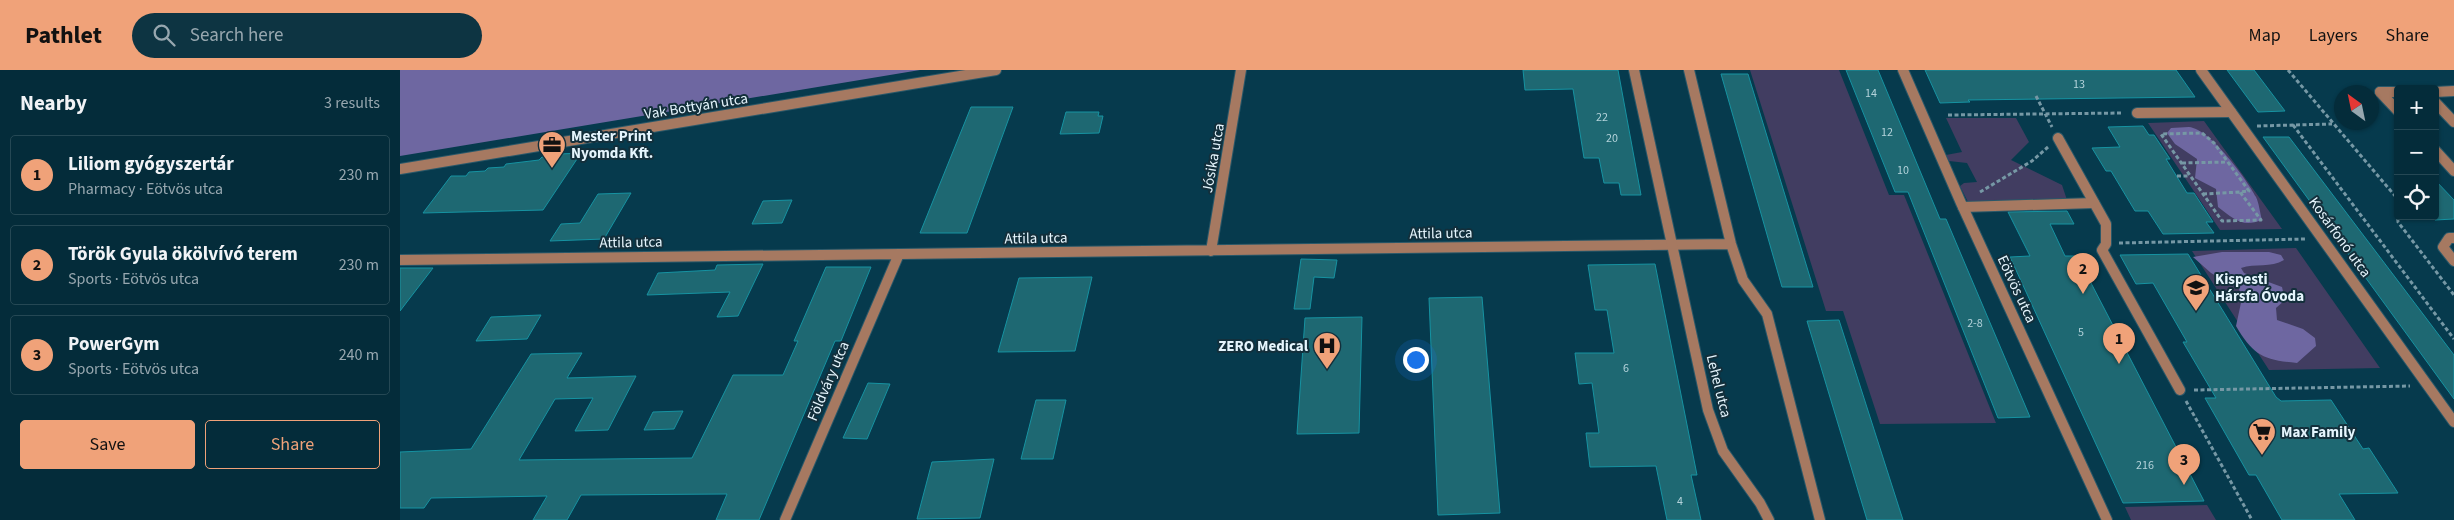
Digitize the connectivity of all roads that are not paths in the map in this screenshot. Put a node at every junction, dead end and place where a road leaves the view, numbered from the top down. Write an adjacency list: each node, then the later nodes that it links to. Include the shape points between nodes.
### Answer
1 (996, 70): 17 (street, Vak Bottyán utca)
2 (1242, 70): 24 (street, Jósika utca)
3 (1634, 70): 23 (street, Lehel utca)
4 (1690, 70): 22 (street)
5 (1903, 70): 20 (street, Eötvös utca)
6 (2201, 70): 12 (street, Kosárfonó utca)
7 (2454, 91): 9 (street)
8 (2394, 92): 11 (street, via 2380,92)
9 (2439, 92)
10 (2439, 106): 14 (street)
11 (2394, 107)
12 (2231, 112): 13 (street); 29 (street, Kosárfonó utca)
13 (2137, 113)
14 (2454, 122)
15 (2058, 138): 19 (street)
16 (2439, 154): 18 (street)
17 (400, 169)
18 (2454, 171)
19 (2094, 203): 20 (street); 28 (street, via 2106,224 2106,244 2102,250)
20 (1965, 207): 33 (street, Eötvös utca)
21 (2454, 238): 27 (street, via 2449,238 2442,247)
22 (1731, 244): 23 (street); 32 (street, via 1743,280 1767,314)
23 (1673, 246): 24 (street, Attila utca); 31 (street, Lehel utca, via 1708,410 1723,451)
24 (1211, 251): 25 (street, Attila utca)
25 (899, 254): 26 (street, Attila utca); 30 (street, Földváry utca)
26 (400, 260)
27 (2454, 261)
28 (2180, 390)
29 (2454, 422)
30 (785, 520)
31 (1769, 520)
32 (1820, 520)
33 (2107, 520)

